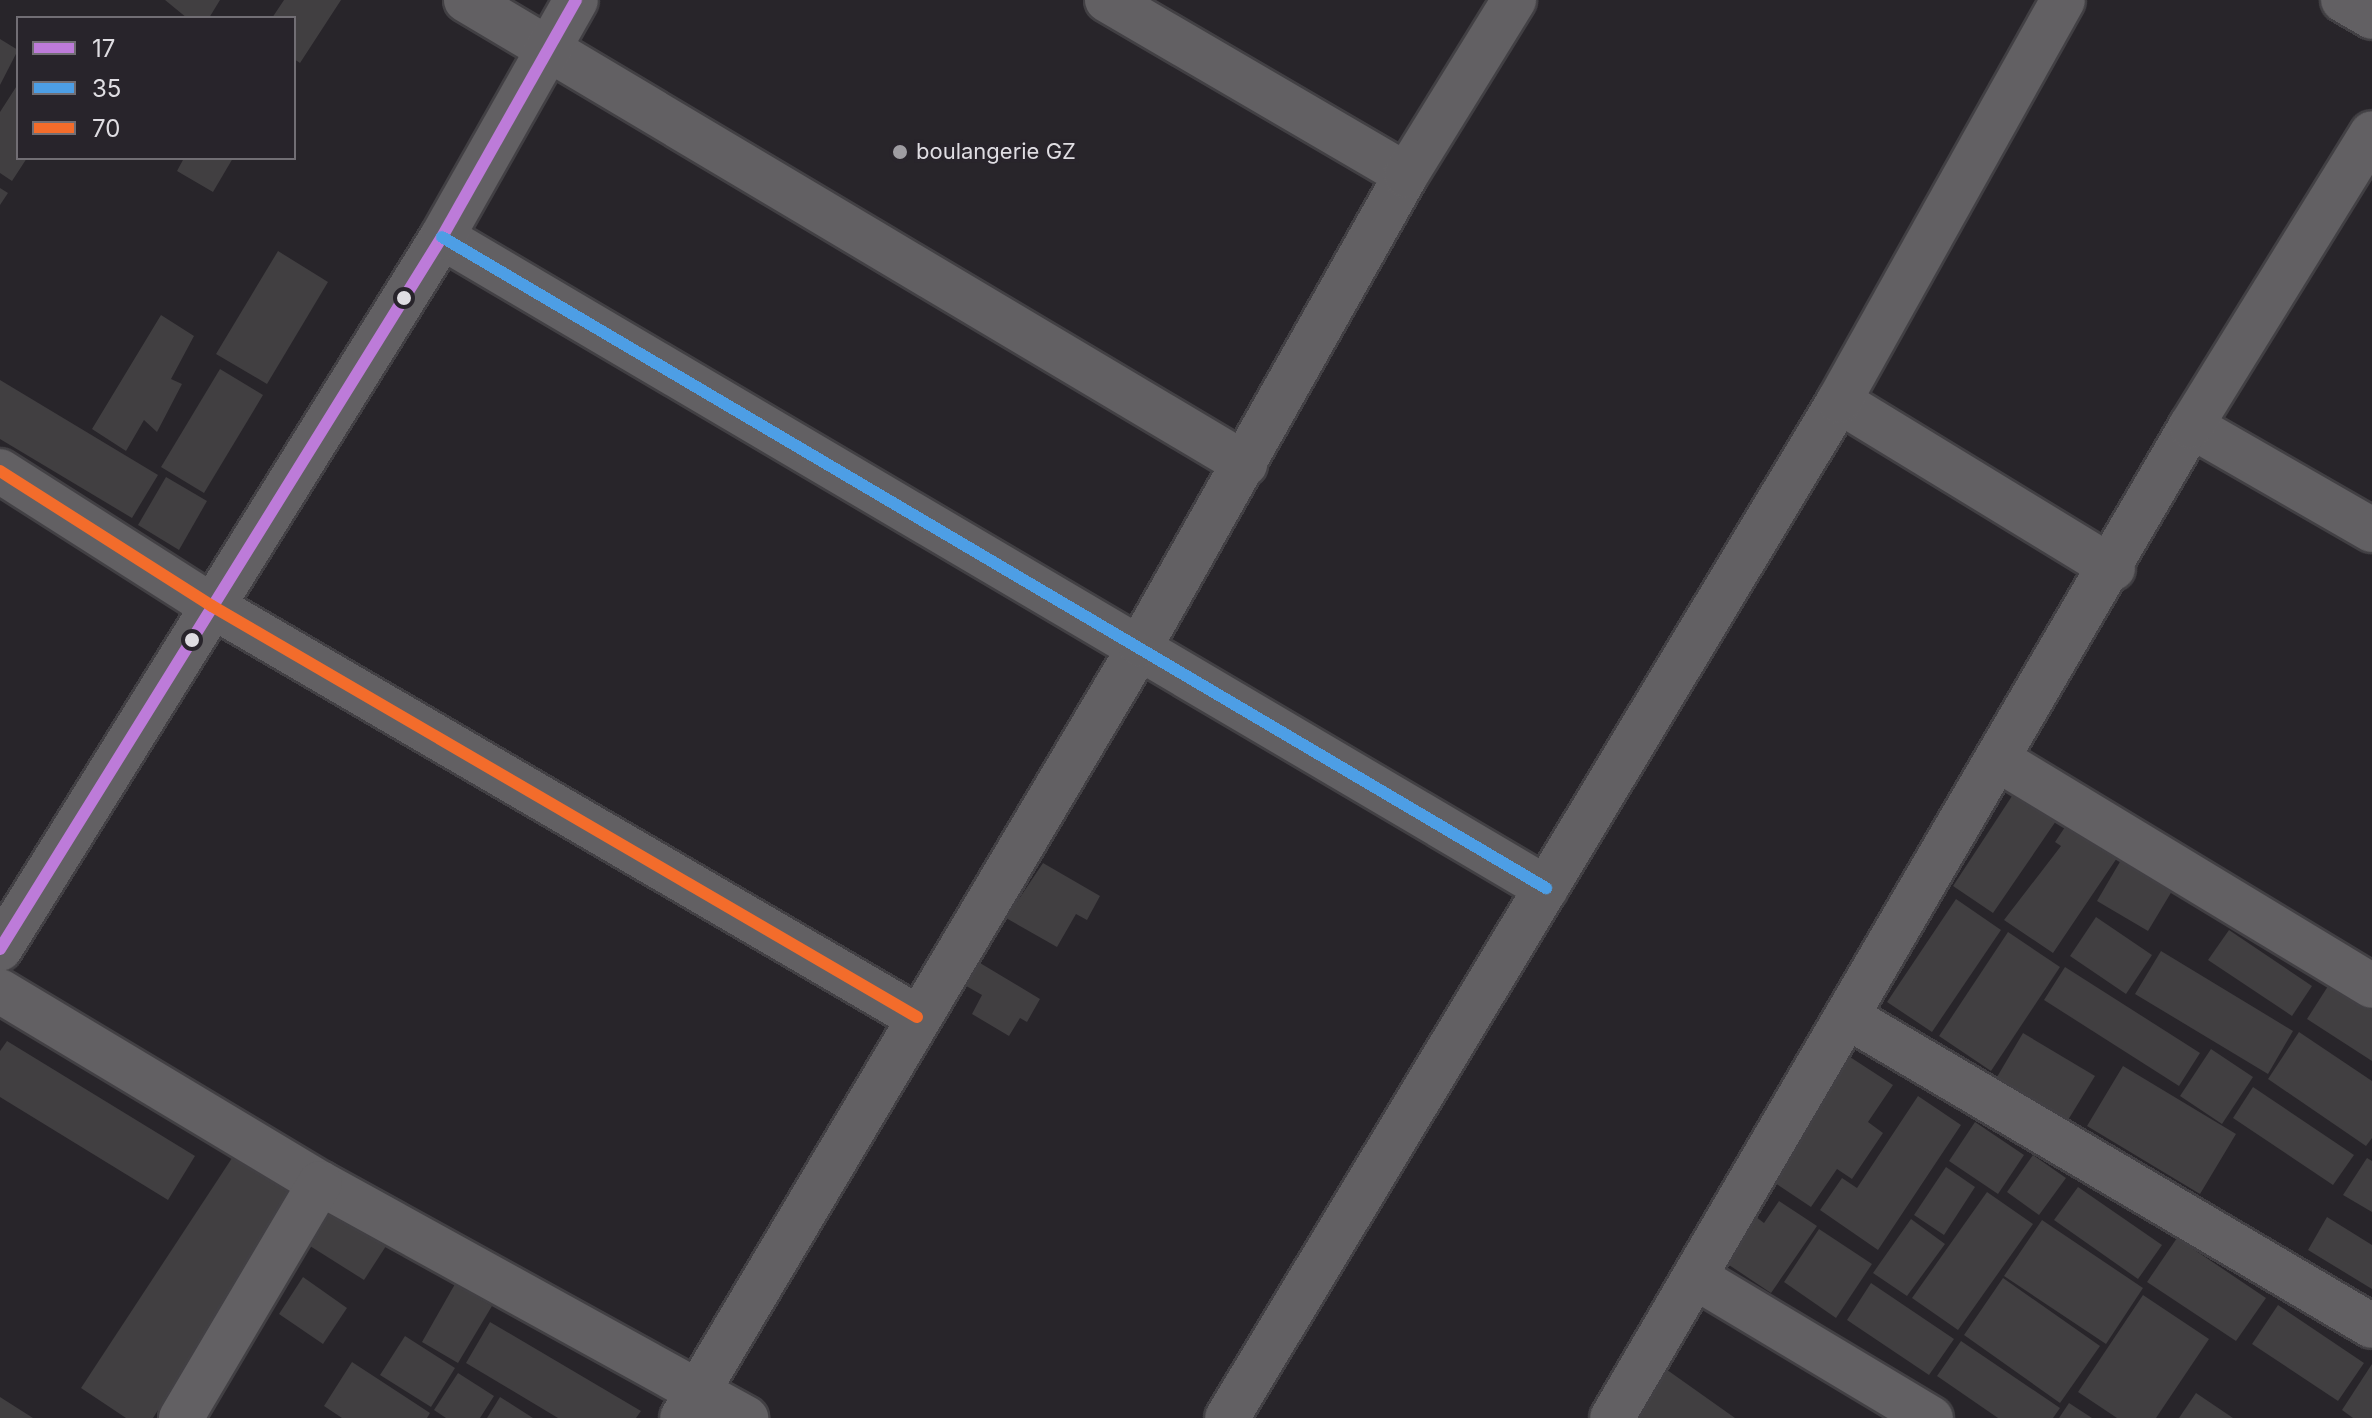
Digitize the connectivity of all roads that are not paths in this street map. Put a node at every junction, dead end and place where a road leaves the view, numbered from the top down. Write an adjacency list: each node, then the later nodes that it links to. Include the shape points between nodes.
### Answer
1 (466, 0): 8 (street)
2 (576, 0): 8 (street)
3 (1107, 0): 10 (street)
4 (1514, 0): 10 (street)
5 (2063, 0): 12 (street)
6 (2343, 0): 7 (street)
7 (2372, 17)
8 (548, 46): 11 (street); 14 (street)
9 (2372, 133): 13 (street)
10 (1406, 175): 14 (street)
11 (442, 237): 18 (street); 19 (street)
12 (1839, 401): 17 (street); 21 (street)
13 (2191, 426): 16 (street); 17 (street)
14 (1245, 464): 19 (street)
15 (0, 471): 18 (street)
16 (2372, 530)
17 (2113, 568): 20 (street)
18 (212, 606): 22 (street); 25 (street)
19 (1141, 645): 21 (street); 25 (street)
20 (1999, 760): 23 (street); 26 (street)
21 (1546, 888): 33 (street)
22 (0, 949)
23 (2372, 986)
24 (0, 991): 27 (street)
25 (917, 1017): 30 (street)
26 (1848, 1017): 28 (street); 29 (street)
27 (320, 1183): 30 (street); 31 (street)
28 (1695, 1277): 34 (street); 35 (street)
29 (2372, 1326)
30 (691, 1403): 32 (street)
31 (181, 1418)
32 (746, 1418)
33 (1227, 1418)
34 (1612, 1418)
35 (1931, 1418)

